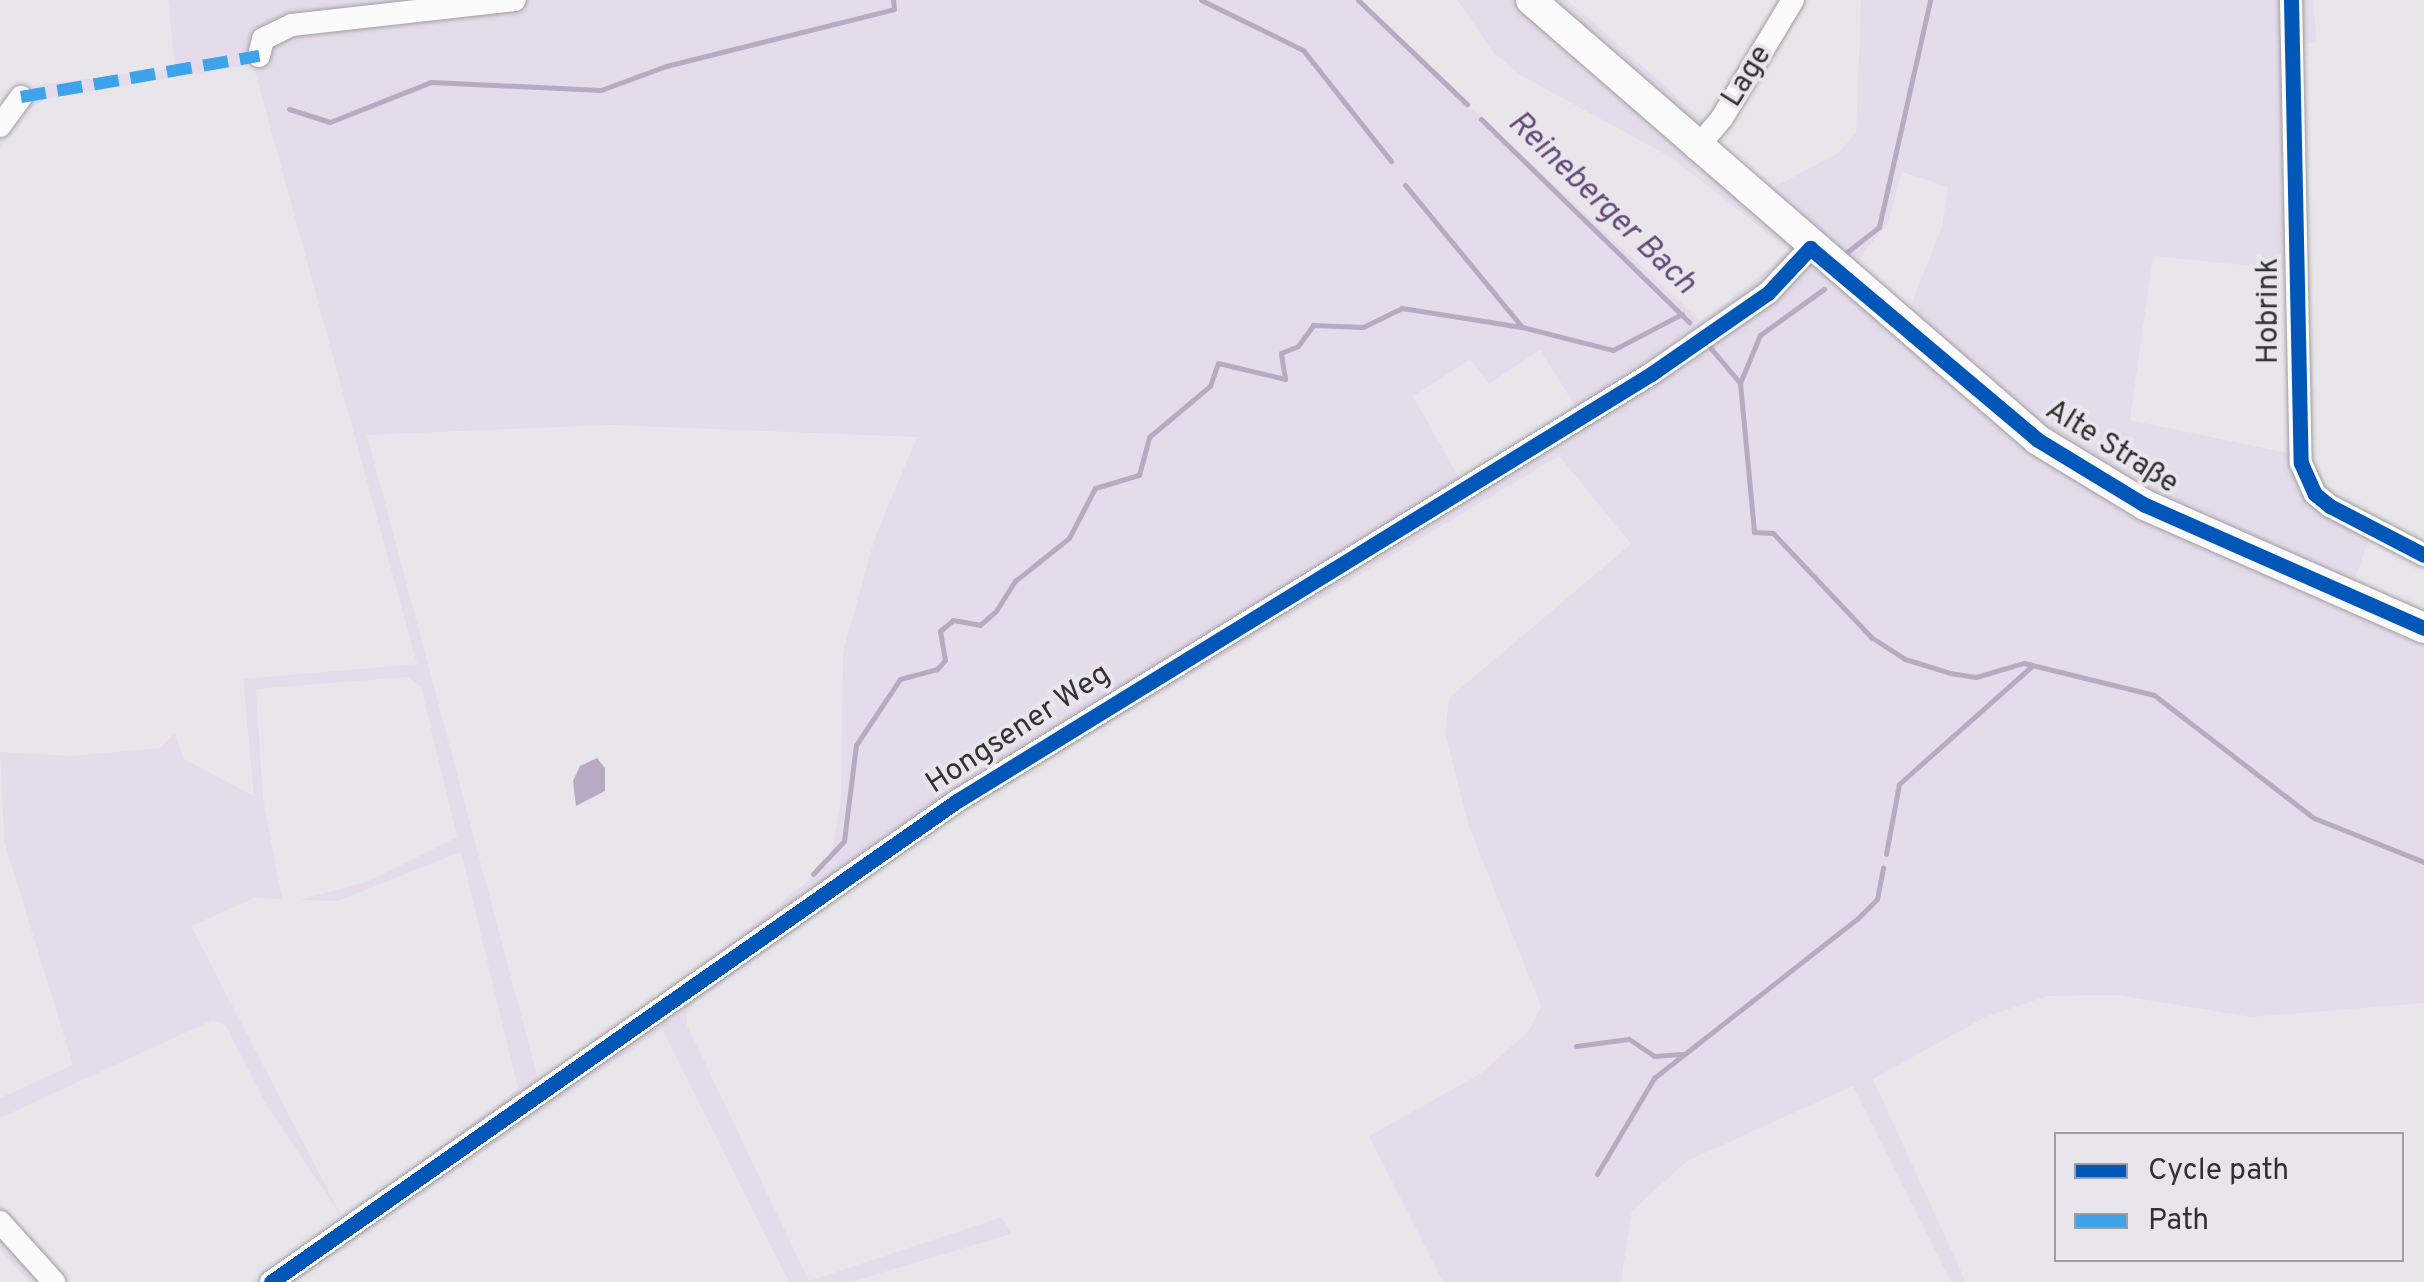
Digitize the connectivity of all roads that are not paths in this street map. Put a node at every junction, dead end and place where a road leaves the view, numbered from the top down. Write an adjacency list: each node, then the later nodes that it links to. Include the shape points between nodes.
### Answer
1 (515, 0): 5 (street, via 292,25 264,39)
2 (1531, 0): 8 (main road, Alte Straße)
3 (1793, 0): 8 (street, Lage, via 1722,118)
4 (2292, 0): 10 (street, Hobrink, via 2302,464 2315,494)
5 (259, 56)
6 (20, 96): 7 (street)
7 (0, 126)
8 (1696, 148): 9 (main road, Alte Straße)
9 (1810, 248): 11 (main road, Alte Straße, via 2069,459 2145,505); 14 (street, Hongsener Weg, via 1768,294 1651,374 956,801)
10 (2424, 554)
11 (2424, 628)
12 (0, 1222): 13 (street)
13 (54, 1282)
14 (271, 1282)

